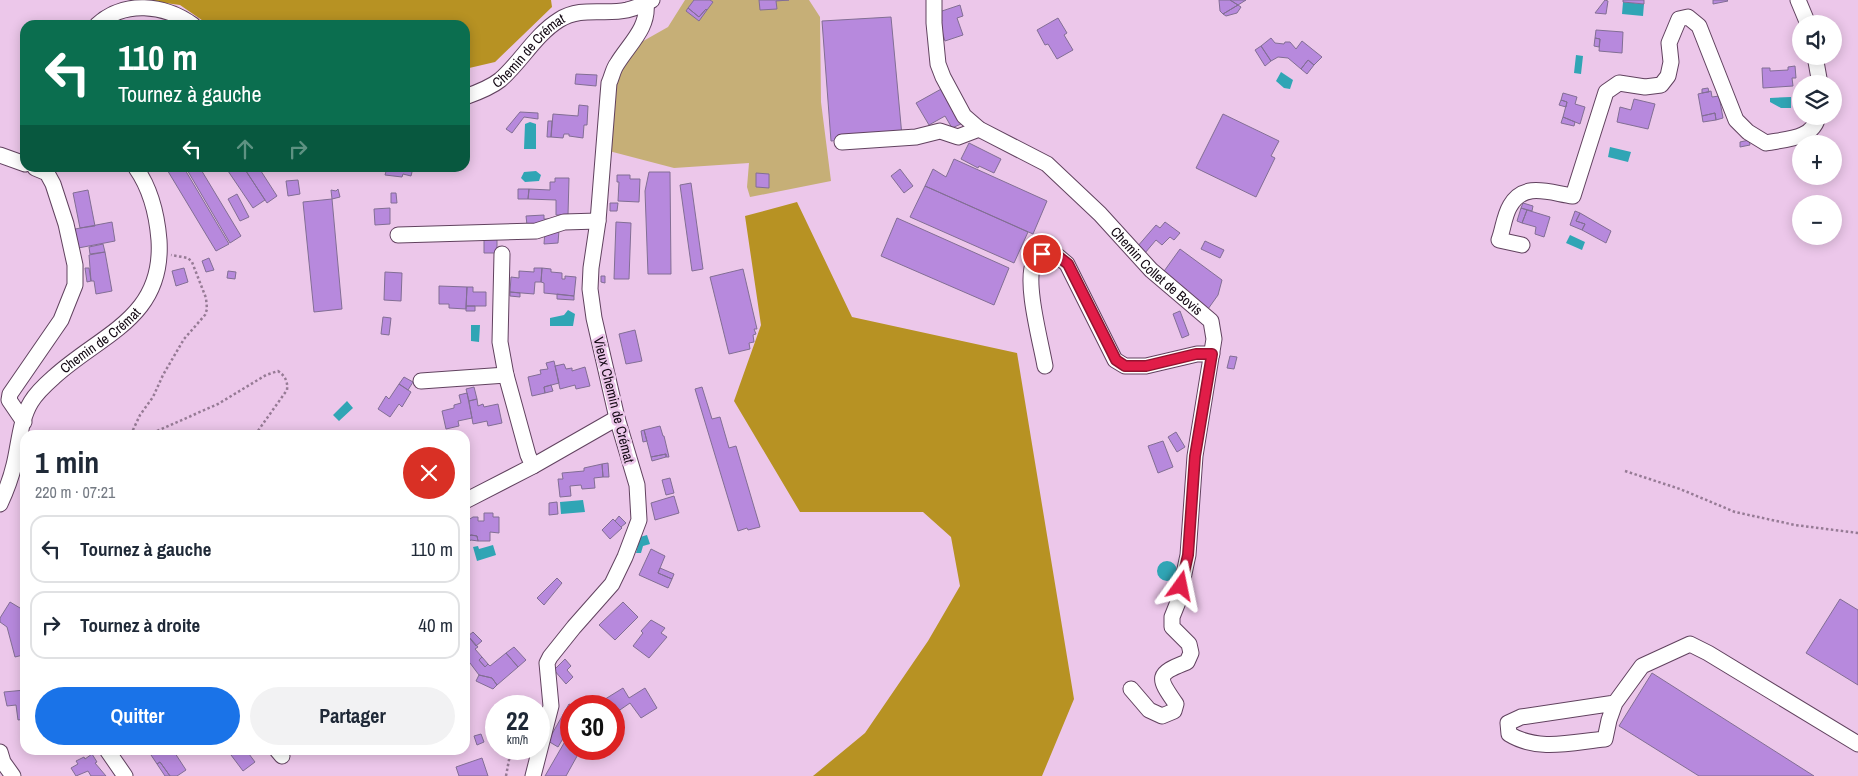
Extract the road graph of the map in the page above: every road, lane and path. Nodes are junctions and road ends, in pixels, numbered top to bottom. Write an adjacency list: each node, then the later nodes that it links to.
1 (934, 0): 9 (street, Chemin Collet de Bovis)
2 (1798, 0): 4 (street)
3 (649, 2): 7 (street, Chemin de Crémat); 15 (street, Vieux Chemin de Crémat)
4 (1804, 15)
5 (102, 20): 6 (street)
6 (186, 20)
7 (470, 96)
8 (1816, 125): 17 (street)
9 (979, 128): 10 (street); 20 (street, Chemin Collet de Bovis)
10 (842, 142)
11 (0, 156): 12 (street)
12 (20, 162)
13 (47, 172): 25 (street)
14 (138, 172): 18 (street, Chemin de Crémat)
15 (598, 221): 16 (street); 24 (street, Vieux Chemin de Crémat)
16 (398, 235)
17 (1522, 245)
18 (160, 254): 25 (street, Chemin de Crémat); 27 (path)
19 (502, 254): 22 (street)
20 (1212, 354): 21 (street); 36 (street, Chemin Collet de Bovis)
21 (1045, 366)
22 (506, 375): 23 (street); 31 (street)
23 (421, 381)
24 (616, 418): 31 (street); 45 (street, Vieux Chemin de Crémat)
25 (24, 422): 26 (street, Chemin de Crémat)
26 (22, 430)
27 (133, 430)
28 (159, 430): 29 (path)
29 (258, 430)
30 (20, 439): 34 (street, Chemin de Crémat)
31 (533, 466): 33 (street)
32 (1625, 471): 35 (path)
33 (470, 498)
34 (0, 504)
35 (1858, 533)
36 (1131, 688)
37 (1615, 703): 37 (street); 38 (street)
38 (1858, 744)
39 (0, 752): 42 (street)
40 (110, 755): 43 (street)
41 (509, 760): 44 (path)
42 (13, 776)
43 (125, 776)
44 (506, 776)
45 (533, 776)

